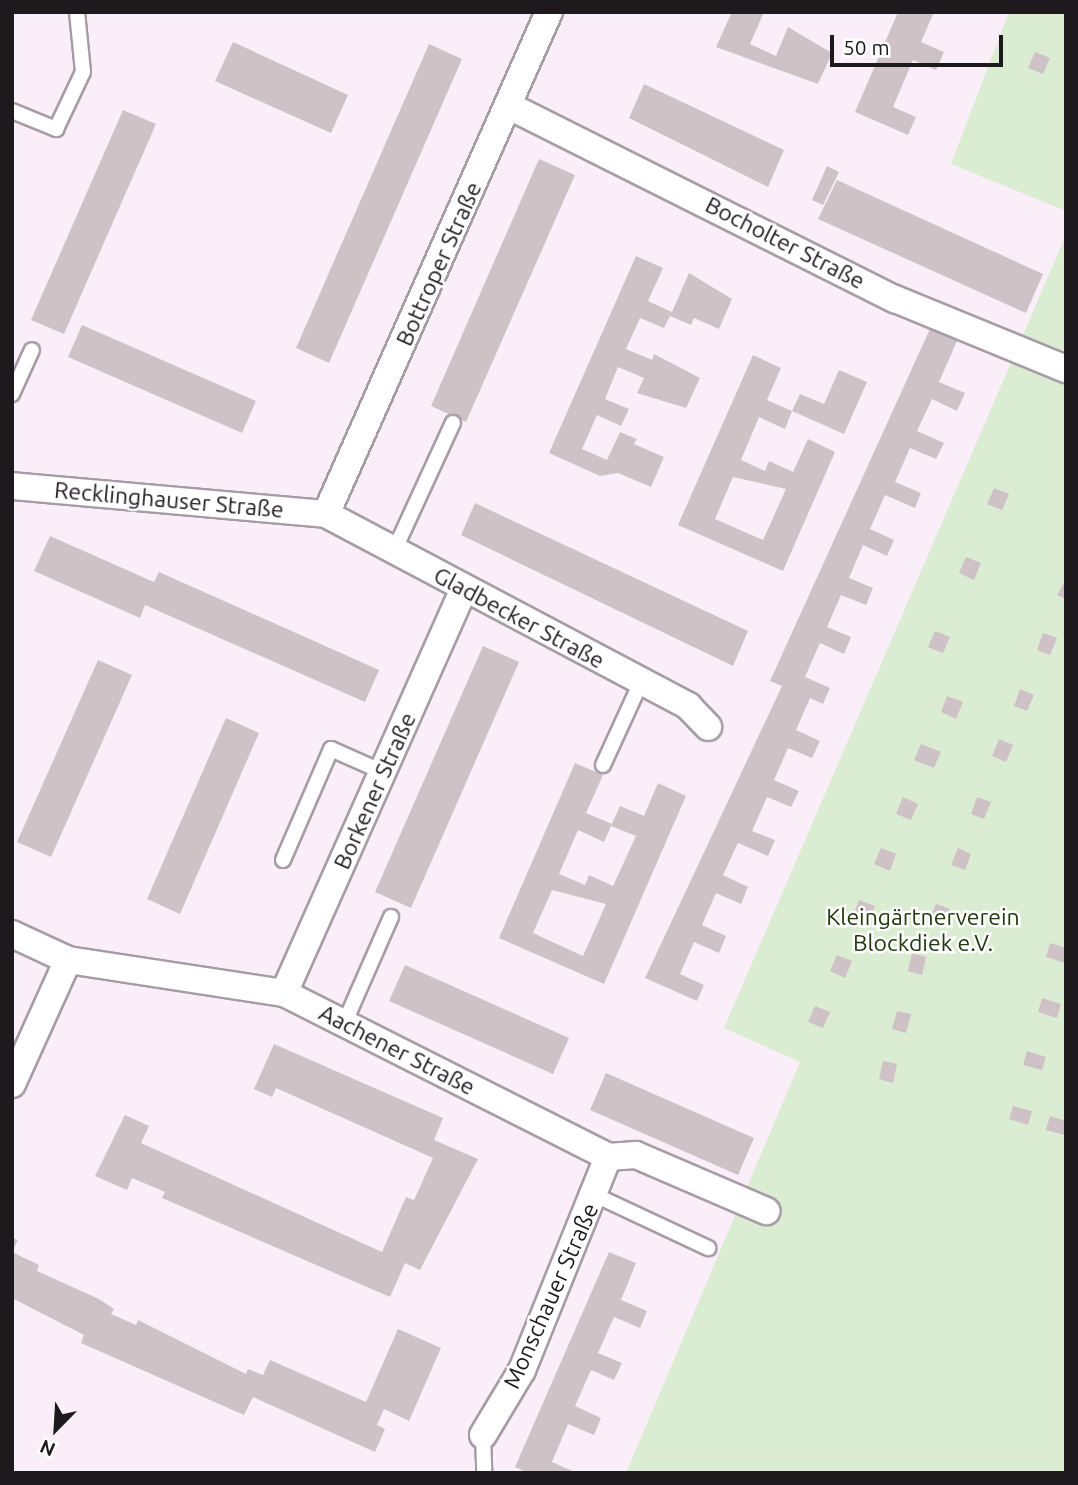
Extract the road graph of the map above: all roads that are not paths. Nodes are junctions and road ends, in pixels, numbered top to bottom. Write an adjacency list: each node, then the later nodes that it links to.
1 (77, 12): 4 (lane)
2 (549, 12): 3 (street, Bottroper Straße)
3 (509, 106): 6 (street, Bocholter Straße); 10 (street, Bottroper Straße)
4 (12, 111)
5 (32, 350): 7 (lane)
6 (1066, 369)
7 (12, 394)
8 (453, 423): 11 (lane)
9 (12, 486): 10 (street, Recklinghauser Straße)
10 (326, 514): 11 (street, Gladbecker Straße)
11 (394, 551): 12 (street, Gladbecker Straße)
12 (464, 589): 13 (street, Gladbecker Straße); 16 (street, Borkener Straße)
13 (641, 682): 14 (street, Gladbecker Straße); 15 (lane)
14 (708, 727)
15 (603, 765)
16 (383, 772): 17 (lane); 21 (street, Borkener Straße)
17 (284, 860)
18 (391, 917): 22 (lane)
19 (12, 934): 20 (street, Aachener Straße)
20 (68, 960): 21 (street, Aachener Straße); 23 (street)
21 (284, 993): 22 (street, Aachener Straße)
22 (344, 1024): 24 (street, Aachener Straße)
23 (12, 1084)
24 (608, 1157): 25 (street, Monschauer Straße); 26 (street, Aachener Straße)
25 (597, 1196): 27 (lane); 28 (street, Monschauer Straße)
26 (766, 1211)
27 (708, 1248)
28 (483, 1435): 29 (lane, Monschauer Straße)
29 (484, 1473)

